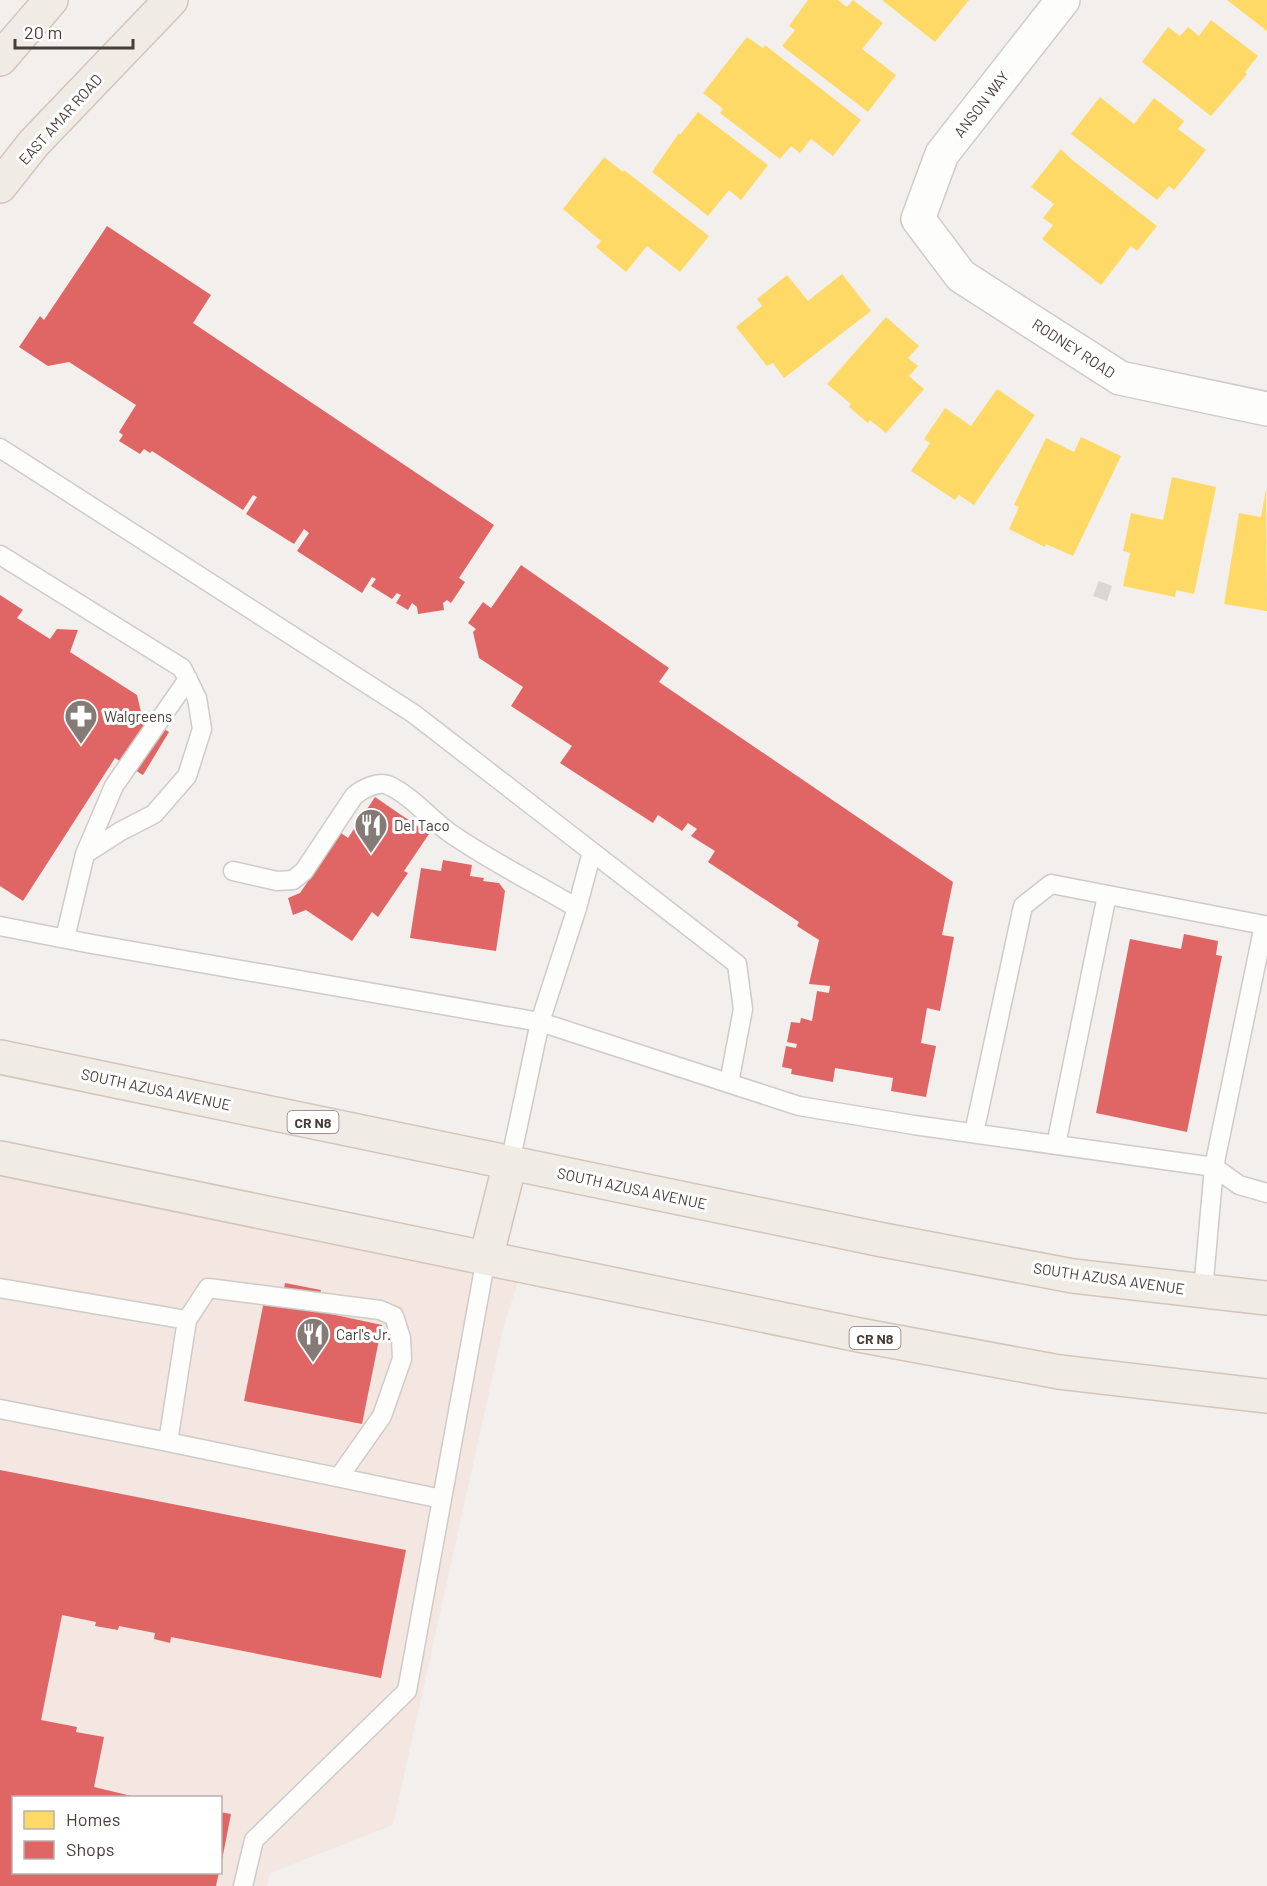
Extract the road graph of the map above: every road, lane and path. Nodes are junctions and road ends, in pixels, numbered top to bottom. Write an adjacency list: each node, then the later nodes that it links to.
1 (51, 0): 4 (main road)
2 (171, 0): 5 (main road, EAST AMAR ROAD)
3 (1063, 0): 6 (street, ANSON WAY)
4 (0, 59)
5 (0, 186)
6 (918, 219): 7 (street, RODNEY ROAD)
7 (1267, 409)
8 (0, 448): 11 (lane)
9 (0, 555): 10 (lane)
10 (188, 679): 12 (lane); 12 (lane)
11 (592, 852): 15 (lane); 20 (lane)
12 (85, 854): 17 (lane)
13 (233, 871): 15 (lane)
14 (1107, 895): 21 (lane); 22 (lane); 25 (lane)
15 (577, 908): 18 (lane)
16 (0, 926): 17 (lane)
17 (65, 938): 18 (lane)
18 (540, 1022): 20 (lane); 24 (lane)
19 (0, 1057): 24 (main road, SOUTH AZUSA AVENUE / CR N8)
20 (729, 1083): 21 (lane)
21 (974, 1133): 22 (lane)
22 (1056, 1145): 25 (lane)
23 (0, 1158): 27 (main road, CR N8)
24 (510, 1163): 27 (main road); 29 (main road, SOUTH AZUSA AVENUE / CR N8)
25 (1214, 1167): 26 (lane); 29 (lane)
26 (1267, 1193)
27 (486, 1258): 32 (main road, CR N8); 36 (lane)
28 (0, 1288): 31 (lane)
29 (1203, 1291): 30 (main road, SOUTH AZUSA AVENUE / CR N8)
30 (1267, 1298)
31 (187, 1320): 34 (lane); 35 (lane)
32 (1267, 1396)
33 (0, 1408): 34 (lane)
34 (168, 1442): 35 (lane)
35 (339, 1478): 36 (lane)
36 (442, 1499): 37 (lane)
37 (243, 1886)

